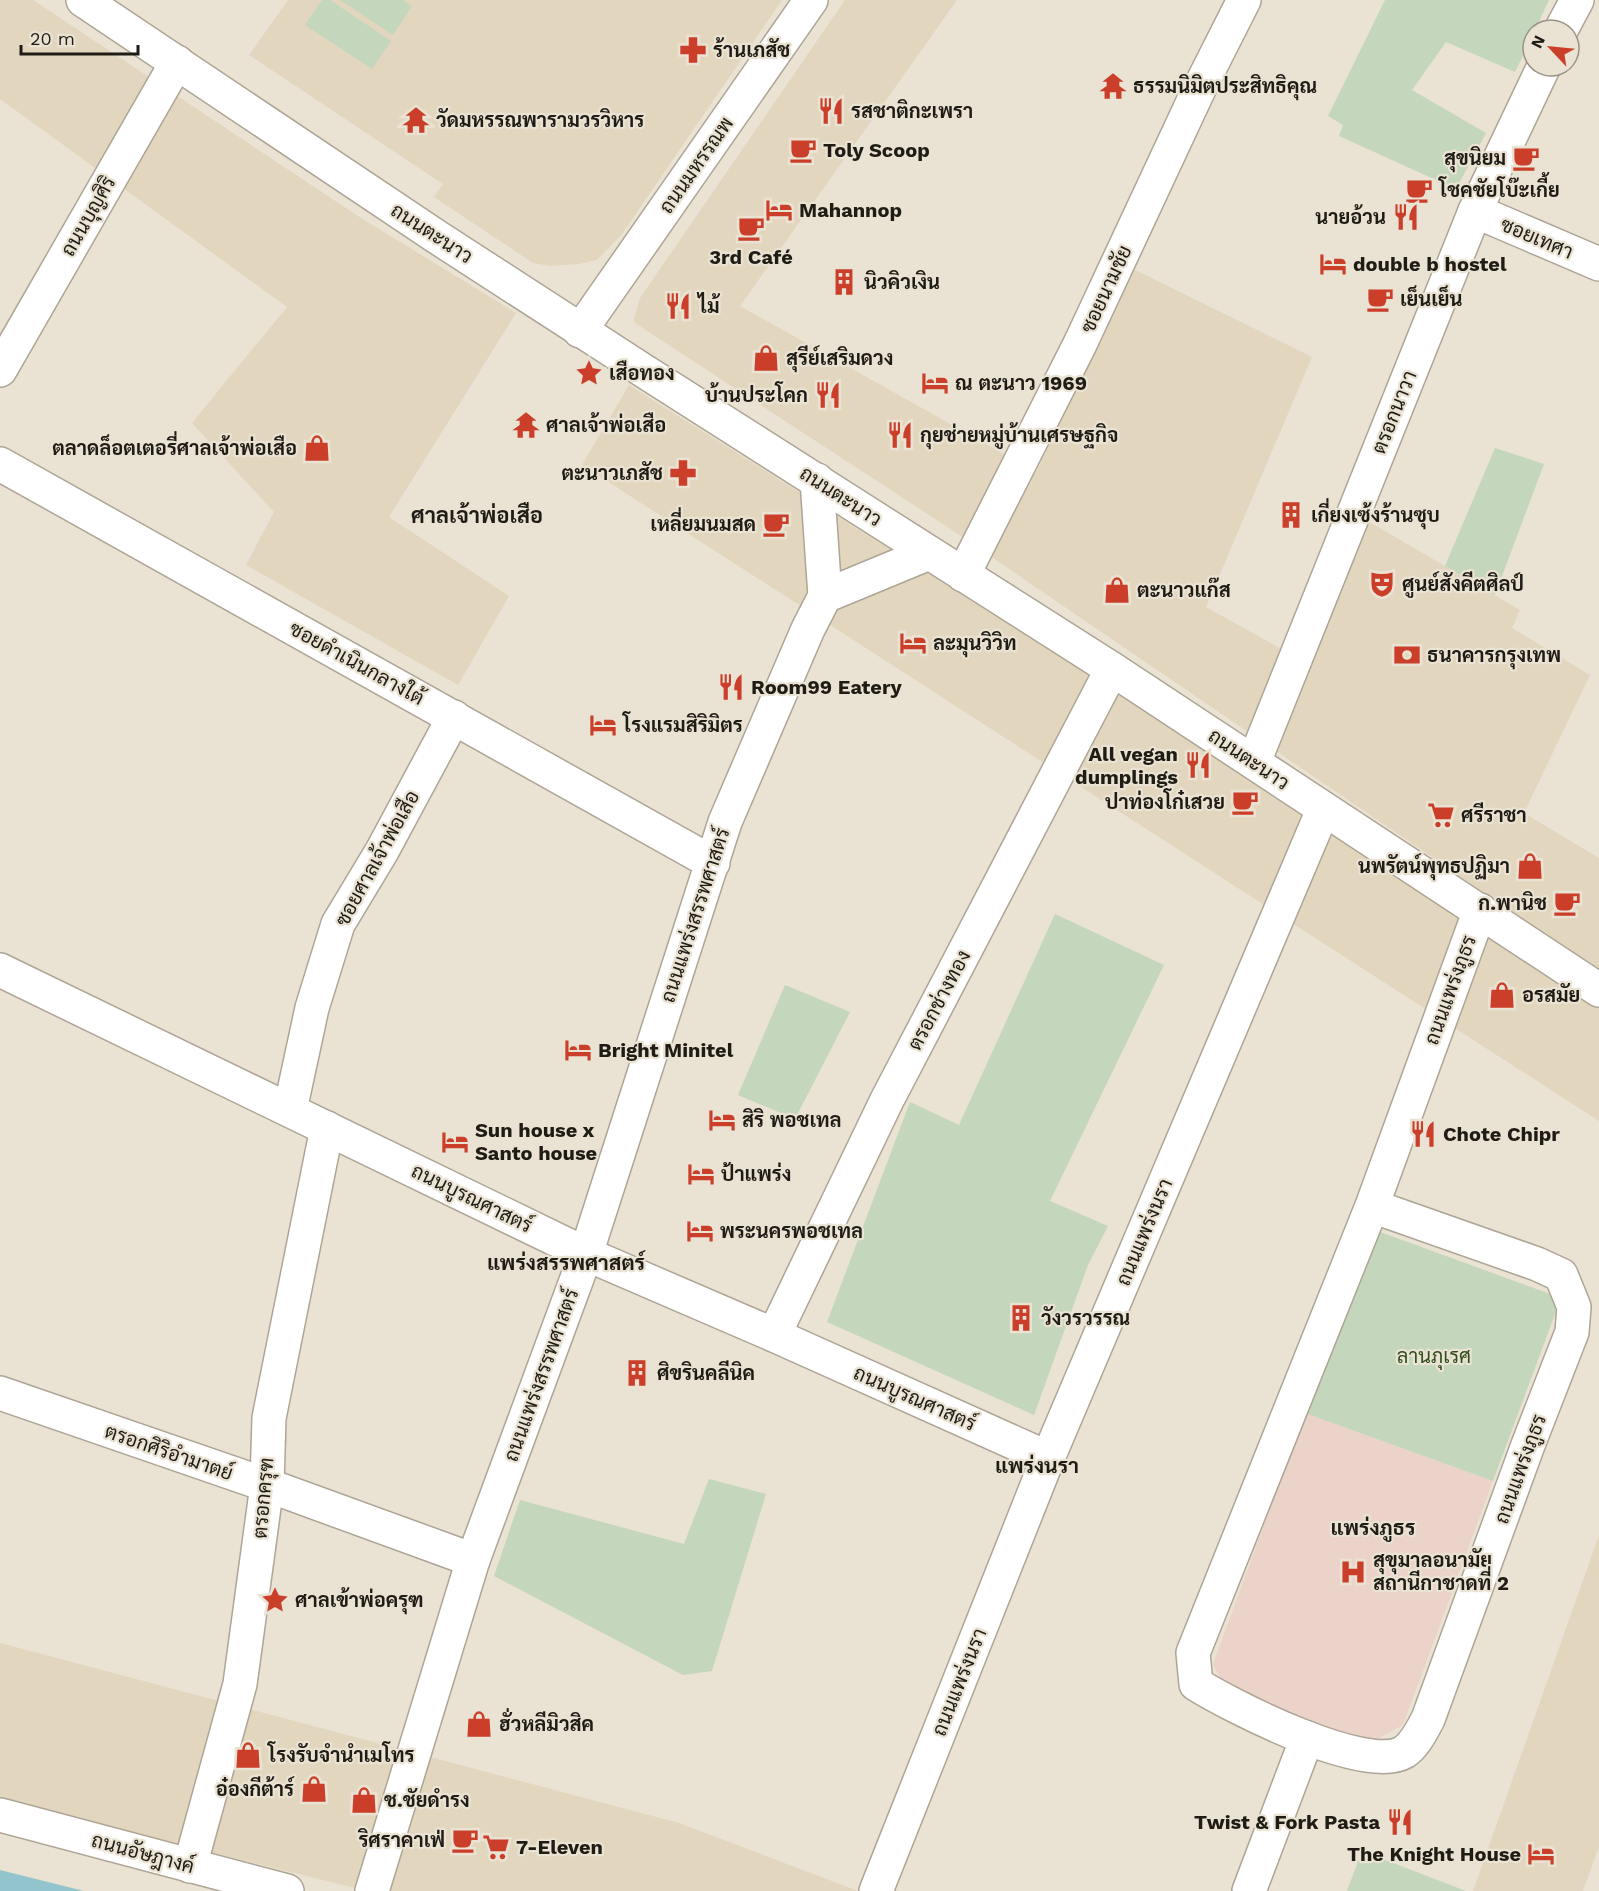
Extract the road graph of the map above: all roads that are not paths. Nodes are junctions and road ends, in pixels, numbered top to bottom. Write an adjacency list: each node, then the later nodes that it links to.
1 (83, 0): 6 (street, ถนนตะนาว)
2 (811, 0): 10 (street, ถนนมหรรณพ)
3 (1244, 0): 15 (street, ซอยนามชัย)
4 (1577, 0): 5 (street)
5 (1567, 18)
6 (177, 62): 10 (street, ถนนตะนาว); 11 (street, ถนนบุญศิริ)
7 (1538, 78): 8 (street, ตรอกนาวา)
8 (1475, 211): 9 (street, ซอยเทศา); 19 (street, ตรอกนาวา)
9 (1599, 264)
10 (580, 331): 13 (street, ถนนตะนาว)
11 (0, 370)
12 (0, 464): 18 (street, ซอยดำเนินกลางใต้)
13 (817, 480): 14 (street, ถนนตะนาว); 16 (street)
14 (929, 553): 15 (street, ถนนตะนาว); 16 (street)
15 (963, 576): 17 (street, ถนนตะนาว)
16 (825, 596): 21 (street, ถนนแพร่งสรรพศาสตร์)
17 (1112, 669): 19 (street, ถนนตะนาว); 29 (street, ตรอกช่างทอง)
18 (454, 717): 21 (street, ซอยดำเนินกลางใต้); 25 (street, ซอยศาลเจ้าพ่อเสือ)
19 (1254, 762): 20 (street, ถนนตะนาว)
20 (1323, 810): 22 (street, ถนนตะนาว); 31 (street, ถนนแพร่งนรา)
21 (713, 863): 28 (street, ถนนแพร่งสรรพศาสตร์)
22 (1480, 910): 24 (street, ถนนตะนาว); 27 (street, ถนนแพร่งภูธร)
23 (0, 970): 25 (street, ถนนบูรณศาสตร์)
24 (1599, 990)
25 (290, 1110): 26 (street, ถนนบูรณศาสตร์)
26 (327, 1128): 28 (street, ถนนบูรณศาสตร์); 32 (street, ตรอกครุฑ)
27 (1372, 1206): 34 (street, ถนนแพร่งภูธร); 34 (street, ถนนแพร่งภูธร)
28 (586, 1254): 29 (street, ถนนบูรณศาสตร์); 33 (street, ถนนแพร่งสรรพศาสตร์)
29 (774, 1335): 31 (street, ถนนบูรณศาสตร์)
30 (0, 1393): 32 (street, ตรอกศิริอำมาตย์)
31 (1048, 1458): 39 (street, ถนนแพร่งนรา)
32 (267, 1485): 33 (street, ตรอกศิริอำมาตย์); 36 (street, ตรอกครุฑ)
33 (473, 1560): 38 (street, ถนนแพร่งสรรพศาสตร์)
34 (1307, 1738): 40 (street)
35 (0, 1815): 36 (street, ถนนอัษฎางค์)
36 (190, 1866): 37 (street, ถนนอัษฎางค์)
37 (287, 1891)
38 (372, 1891)
39 (876, 1891)
40 (1249, 1891)

